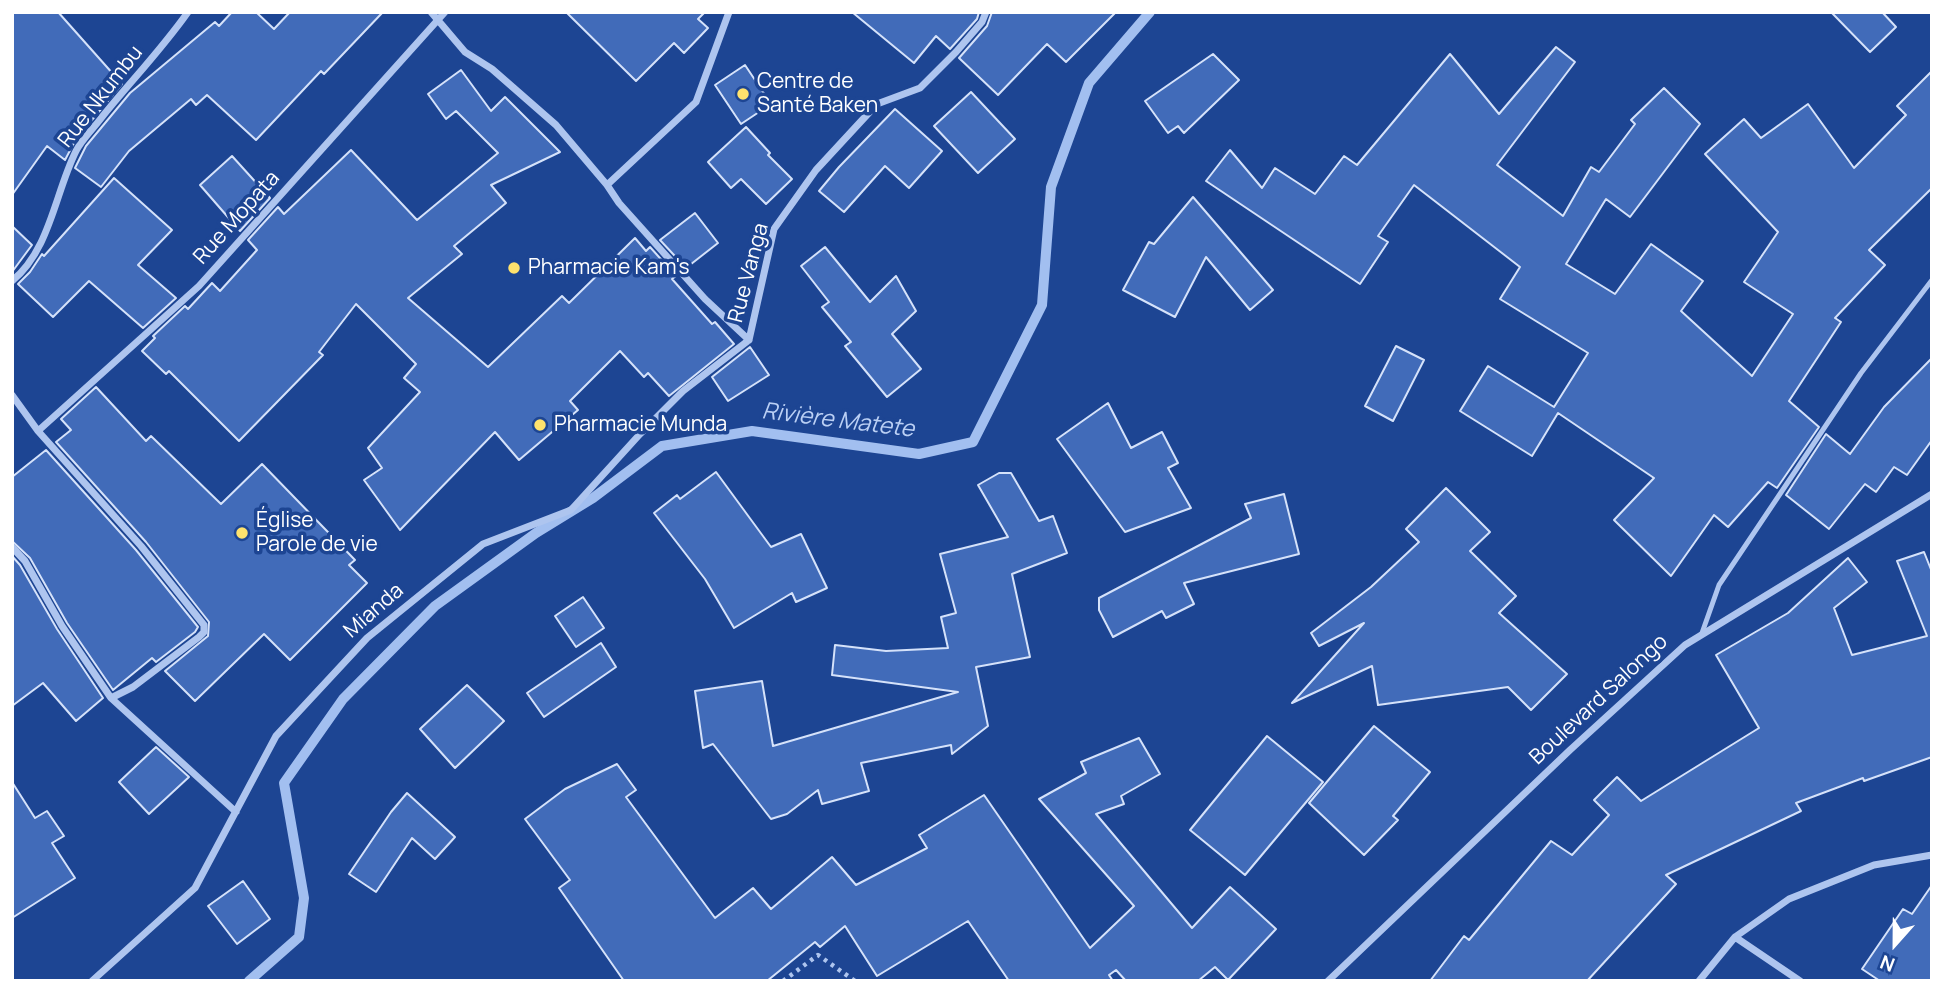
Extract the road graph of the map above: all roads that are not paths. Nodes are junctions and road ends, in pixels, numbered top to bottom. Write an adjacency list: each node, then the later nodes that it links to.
1 (188, 12): 9 (street, Rue Nkumbu)
2 (431, 12): 6 (street)
3 (445, 12): 6 (street, Rue Mopata)
4 (729, 12): 7 (street)
5 (986, 12): 10 (street, Rue Vanga)
6 (438, 21): 7 (street); 12 (street, Rue Mopata)
7 (607, 185): 10 (street)
8 (1932, 280): 15 (lane)
9 (12, 281)
10 (749, 340): 17 (street, Mianda)
11 (12, 395): 12 (street)
12 (38, 431): 16 (street)
13 (1932, 494): 15 (street, Boulevard Salongo)
14 (12, 547): 16 (street)
15 (1702, 633): 21 (street, Boulevard Salongo)
16 (111, 698): 17 (street)
17 (236, 812): 20 (street, Mianda)
18 (1932, 855): 19 (street)
19 (1735, 937): 22 (street); 23 (street)
20 (92, 981)
21 (1328, 981)
22 (1699, 981)
23 (1800, 981)

